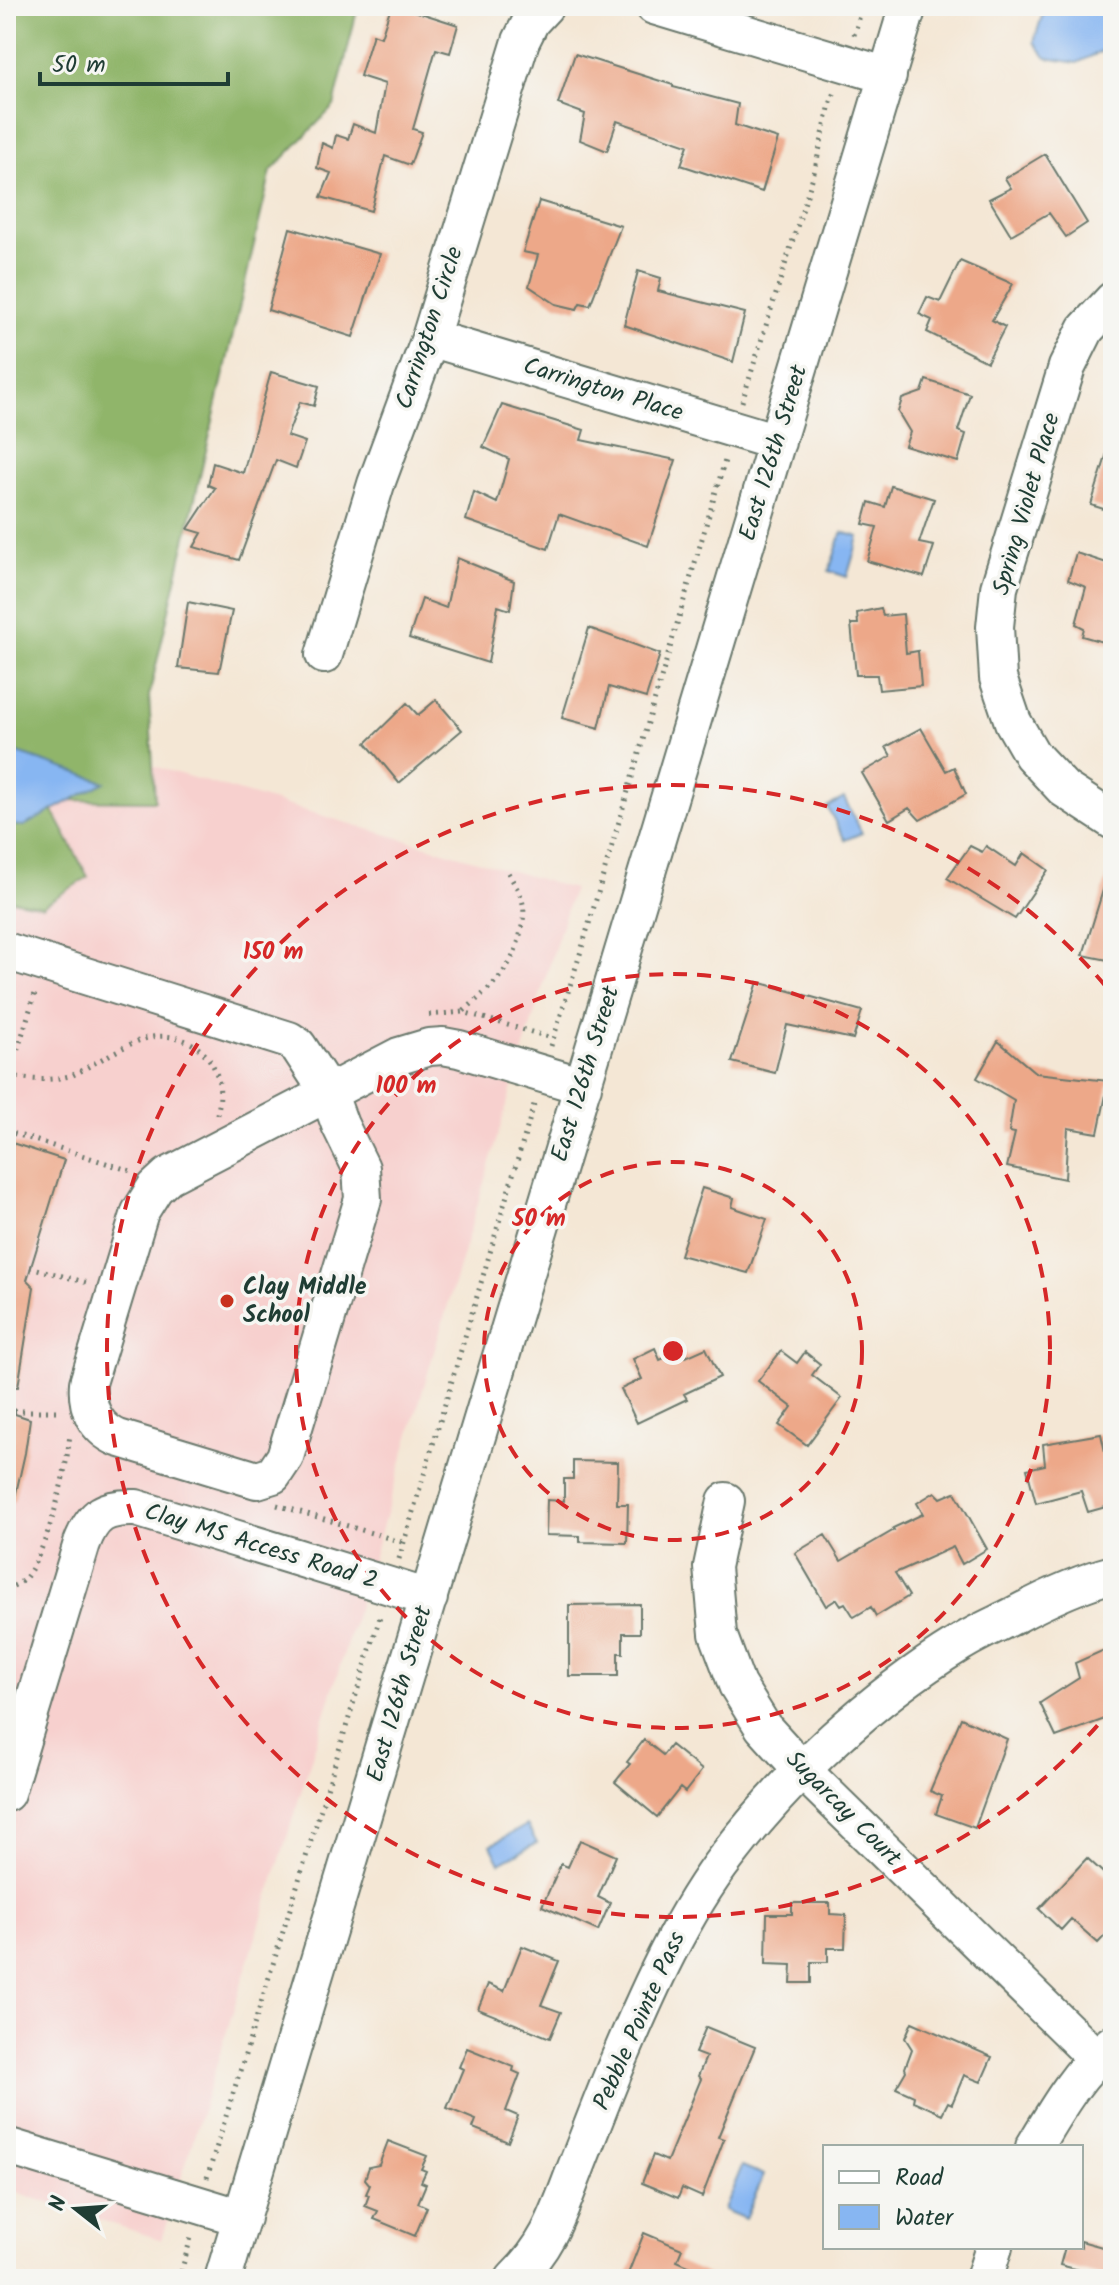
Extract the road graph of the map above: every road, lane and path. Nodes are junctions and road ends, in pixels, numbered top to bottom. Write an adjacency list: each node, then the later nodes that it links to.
1 (545, 6): 7 (street, Carrington Circle)
2 (654, 6): 4 (street)
3 (908, 6): 5 (street, East 126th Street)
4 (846, 64): 5 (street); 8 (path)
5 (888, 76): 9 (street, East 126th Street)
6 (1113, 300): 11 (street, Spring Violet Place)
7 (430, 338): 8 (street, Carrington Place); 10 (street, Carrington Circle)
8 (734, 429): 9 (street, Carrington Place); 14 (path)
9 (777, 442): 17 (street, East 126th Street)
10 (324, 655)
11 (1113, 821)
12 (506, 869): 16 (path)
13 (6, 951): 19 (street)
14 (581, 951)
15 (38, 981): 18 (path)
16 (463, 1012)
17 (583, 1086): 19 (street); 28 (street, East 126th Street)
18 (6, 1088)
19 (328, 1092): 19 (street)
20 (6, 1131): 21 (path)
21 (139, 1175)
22 (30, 1267): 23 (path)
23 (97, 1286)
24 (6, 1411): 25 (path)
25 (70, 1412)
26 (726, 1501): 29 (street, Sugarcay Court)
27 (1113, 1574): 29 (street, Pebble Pointe Pass)
28 (429, 1598): 30 (street, Clay MS Access Road 2); 35 (street, East 126th Street)
29 (803, 1771): 31 (street, Sugarcay Court); 39 (street, Pebble Pointe Pass)
30 (6, 1793)
31 (1104, 2050): 32 (street)
32 (1035, 2145)
33 (6, 2146): 34 (street)
34 (201, 2206): 35 (street); 37 (path)
35 (242, 2218): 38 (street, East 126th Street)
36 (993, 2249): 40 (street)
37 (179, 2279)
38 (223, 2279)
39 (514, 2279)
40 (984, 2279)

